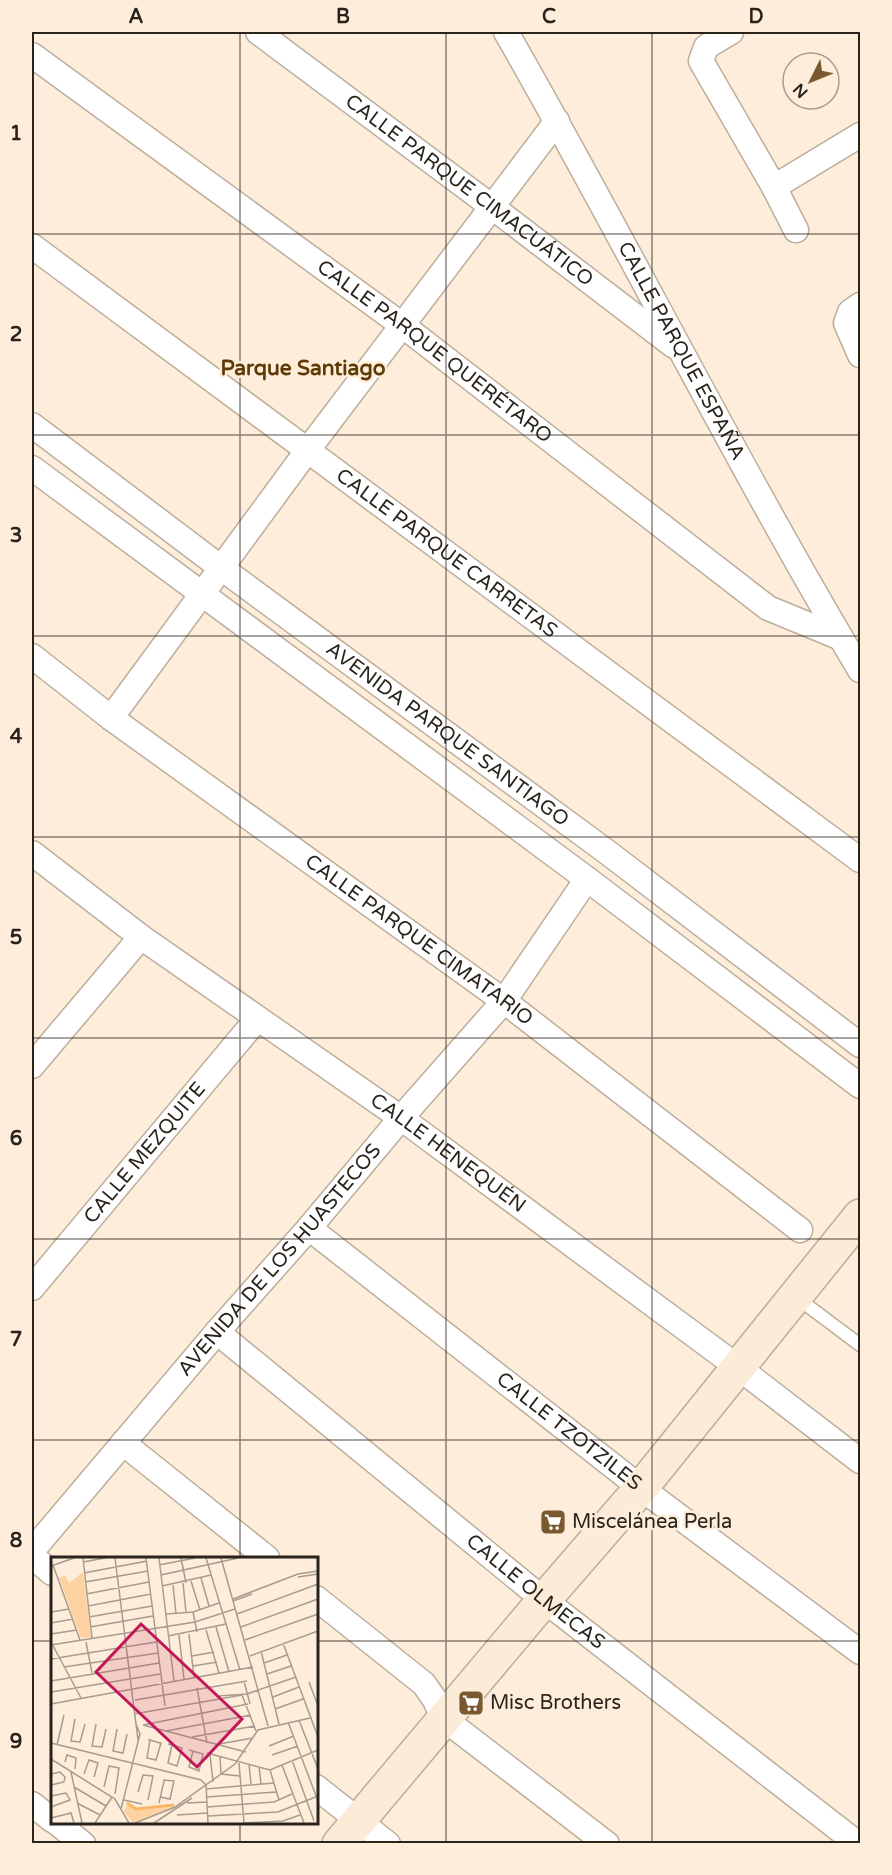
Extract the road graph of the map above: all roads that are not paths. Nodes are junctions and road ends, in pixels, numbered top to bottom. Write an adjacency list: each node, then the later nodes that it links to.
1 (258, 32): 8 (street, CALLE PARQUE CIMACUÁTICO)
2 (506, 32): 5 (street, CALLE PARQUE ESPAÑA)
3 (731, 32): 7 (street)
4 (32, 55): 12 (street, CALLE PARQUE QUERÉTARO)
5 (557, 121): 8 (street); 13 (street, CALLE PARQUE ESPAÑA)
6 (861, 135): 7 (street)
7 (774, 187): 9 (street)
8 (491, 206): 12 (street); 13 (street, CALLE PARQUE CIMACUÁTICO)
9 (795, 230)
10 (32, 246): 16 (street, CALLE PARQUE CARRETAS)
11 (861, 305): 14 (street)
12 (402, 325): 16 (street); 20 (street, CALLE PARQUE QUERÉTARO)
13 (681, 351): 20 (street, CALLE PARQUE ESPAÑA)
14 (861, 356)
15 (32, 425): 18 (street, AVENIDA PARQUE SANTIAGO)
16 (307, 451): 18 (street); 25 (street, CALLE PARQUE CARRETAS)
17 (32, 468): 19 (street, AVENIDA PARQUE SANTIAGO)
18 (220, 567): 19 (street); 30 (street, AVENIDA PARQUE SANTIAGO)
19 (200, 594): 23 (street); 26 (street, AVENIDA PARQUE SANTIAGO)
20 (841, 638): 22 (street, CALLE PARQUE ESPAÑA)
21 (32, 656): 23 (street, CALLE PARQUE CIMATARIO)
22 (861, 670)
23 (111, 717): 28 (street, CALLE PARQUE CIMATARIO)
24 (33, 857): 27 (street, CALLE HENEQUÉN)
25 (861, 860)
26 (587, 879): 28 (street, AVENIDA DE LOS HUASTECOS); 32 (street, AVENIDA PARQUE SANTIAGO)
27 (141, 937): 29 (street, CALLE HENEQUÉN); 31 (street)
28 (504, 1001): 33 (street, AVENIDA DE LOS HUASTECOS); 36 (street, CALLE PARQUE CIMATARIO)
29 (257, 1019): 33 (street, CALLE HENEQUÉN); 37 (street, CALLE MEZQUITE)
30 (861, 1045)
31 (32, 1066)
32 (861, 1086)
33 (401, 1118): 35 (street, AVENIDA DE LOS HUASTECOS); 41 (street, CALLE HENEQUÉN)
34 (861, 1216): 38 (street)
35 (309, 1228): 39 (street, AVENIDA DE LOS HUASTECOS); 44 (street, CALLE TZOTZILES)
36 (800, 1230)
37 (32, 1288)
38 (796, 1297): 40 (lane); 41 (street)
39 (218, 1332): 42 (street, AVENIDA DE LOS HUASTECOS); 49 (street, CALLE OLMECAS)
40 (861, 1345)
41 (739, 1368): 43 (street, CALLE HENEQUÉN); 44 (street)
42 (123, 1443): 45 (street, AVENIDA DE LOS HUASTECOS); 47 (street)
43 (861, 1461)
44 (641, 1488): 49 (street); 51 (street, CALLE TZOTZILES)
45 (32, 1551)
46 (32, 1556): 48 (street)
47 (266, 1557)
48 (51, 1572)
49 (544, 1599): 52 (street); 61 (street, CALLE OLMECAS)
50 (318, 1600): 52 (street)
51 (861, 1652)
52 (443, 1718): 57 (street); 60 (street)
53 (318, 1790): 57 (street)
54 (32, 1804): 55 (street)
55 (51, 1819)
56 (58, 1824): 58 (street)
57 (348, 1832): 59 (street)
58 (83, 1844)
59 (388, 1844)
60 (607, 1844)
61 (858, 1844)

